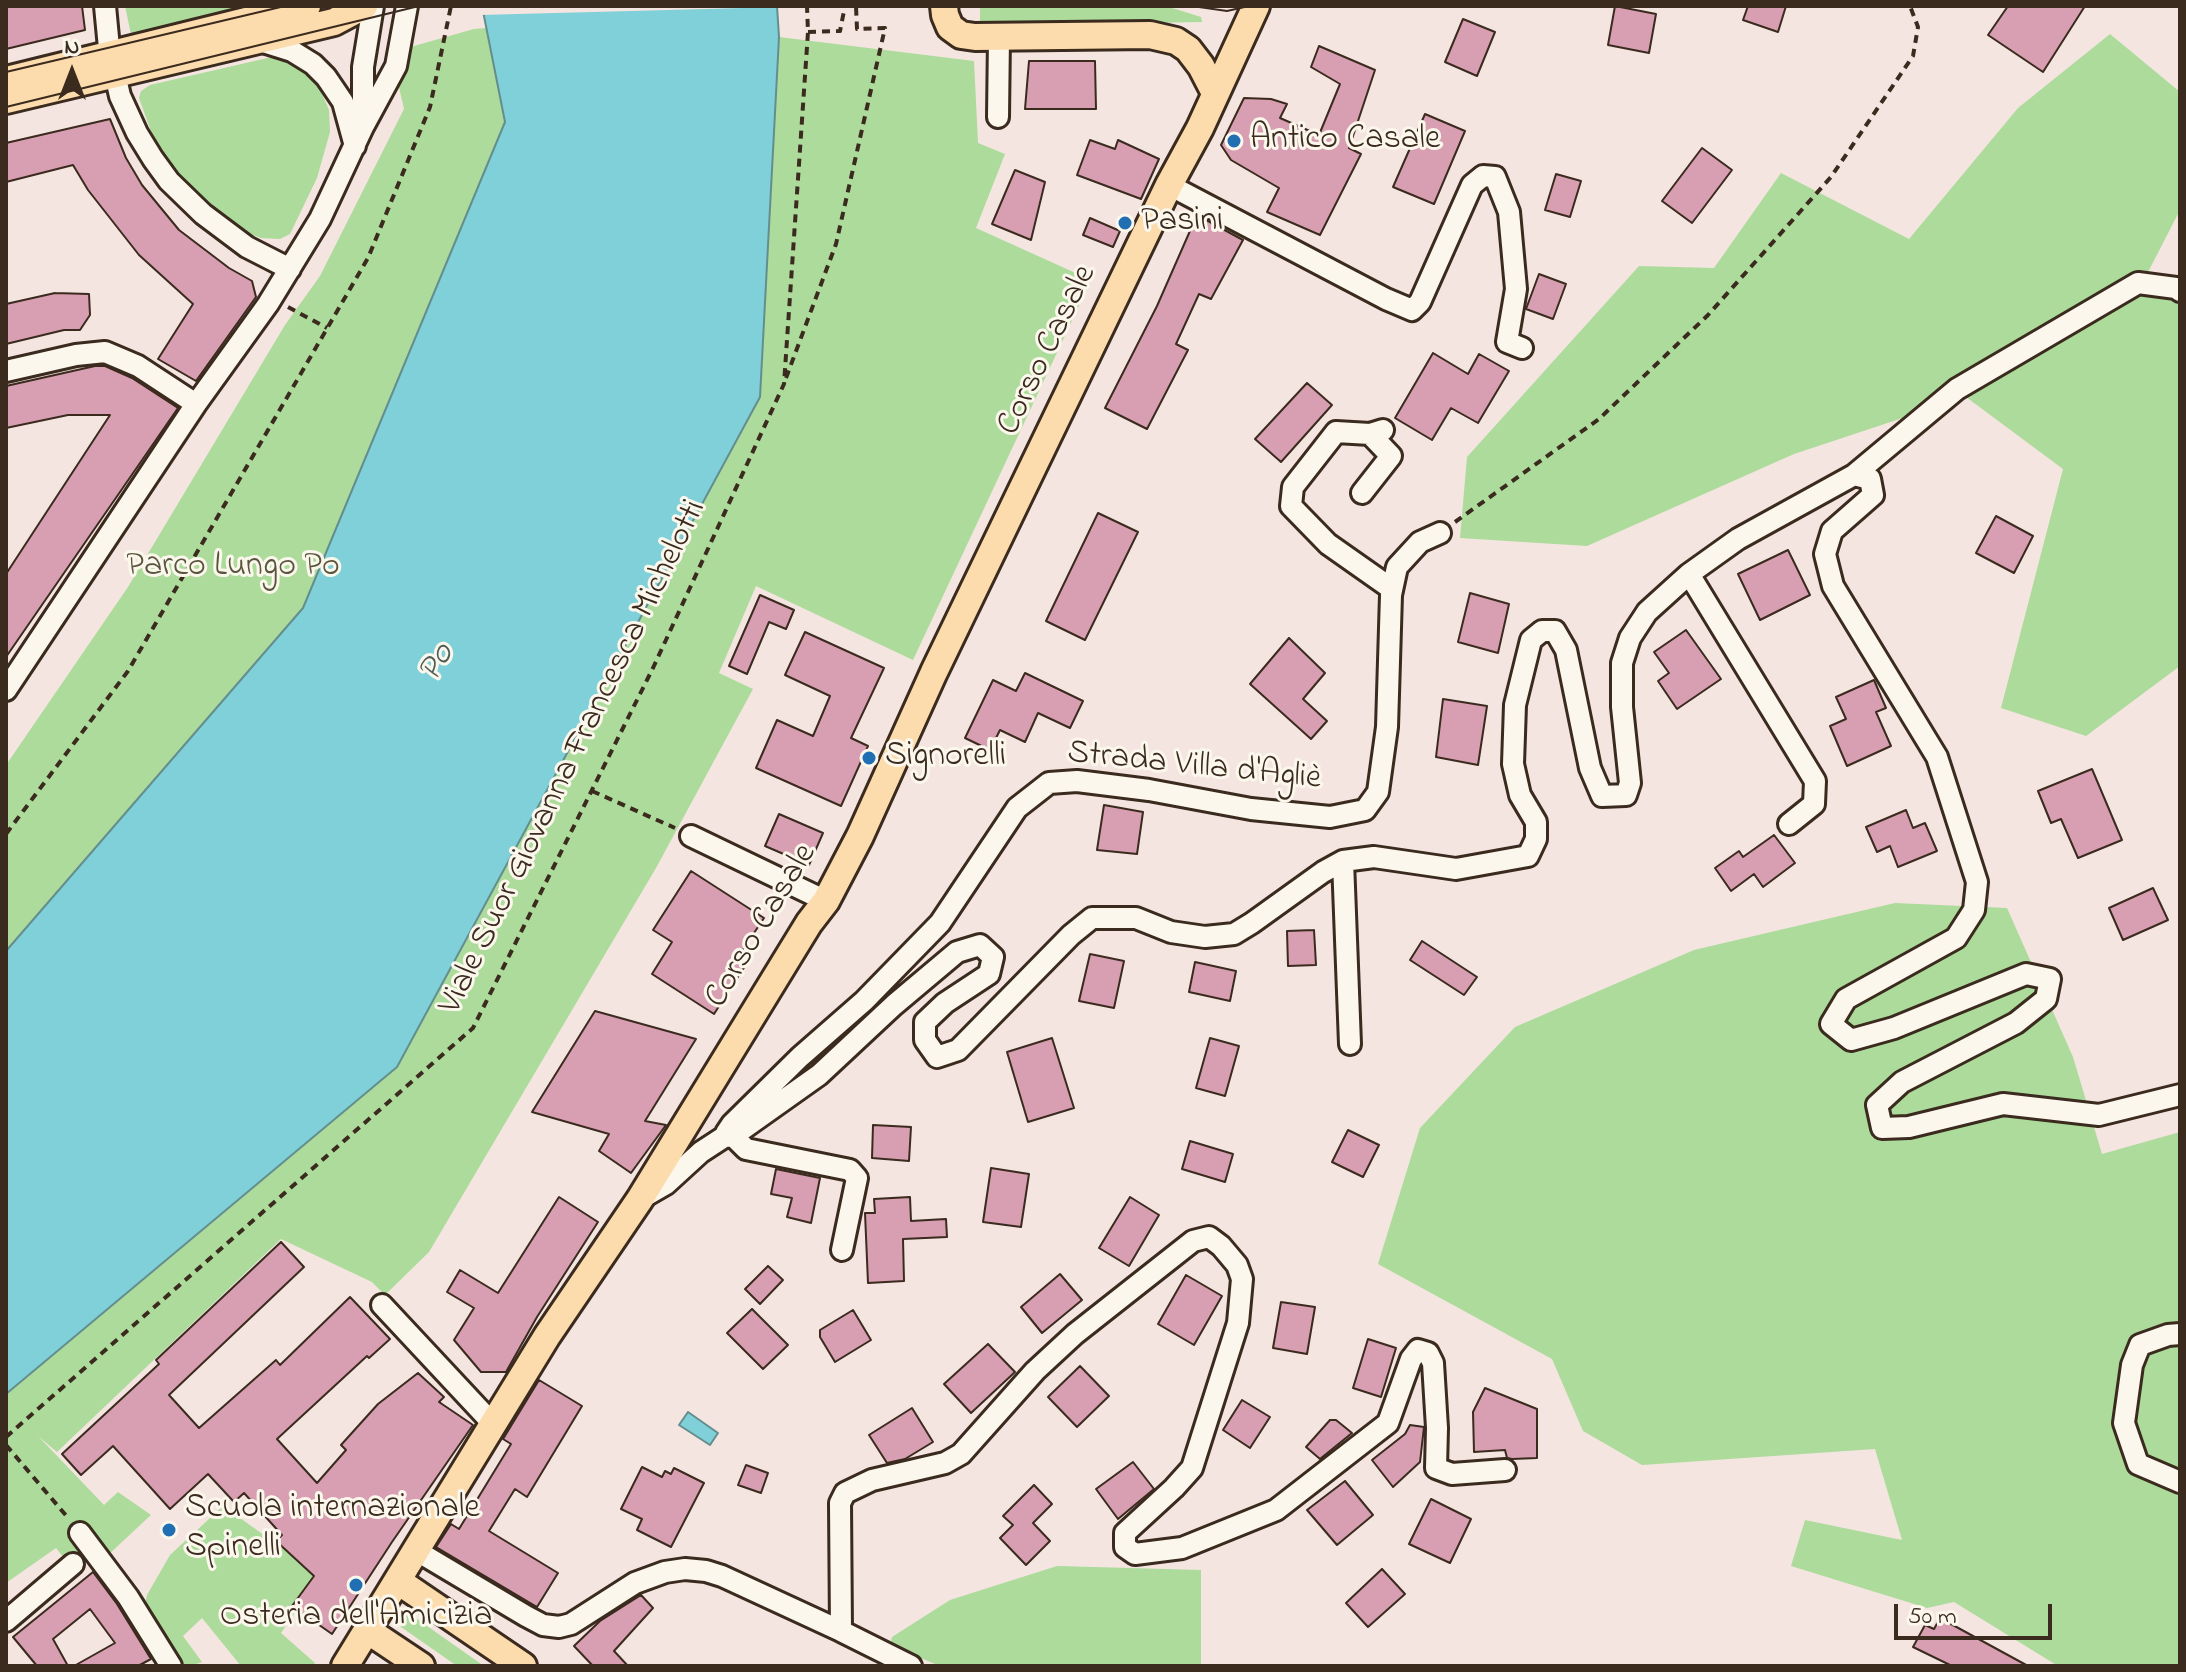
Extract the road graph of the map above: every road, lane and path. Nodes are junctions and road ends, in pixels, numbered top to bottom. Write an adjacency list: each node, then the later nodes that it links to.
1 (105, 6): 16 (street)
2 (307, 6): 13 (main road)
3 (364, 6): 13 (main road)
4 (373, 6): 21 (street)
5 (407, 6): 21 (street)
6 (451, 6): 27 (path)
7 (807, 6): 14 (path, Viale Suor Giovanna Francesca Michelotti)
8 (845, 6): 14 (path)
9 (856, 6): 30 (path, Viale Suor Giovanna Francesca Michelotti)
10 (944, 6): 15 (main road)
11 (1256, 6): 18 (main road, Corso Casale)
12 (1910, 6): 34 (path)
13 (261, 22): 16 (main road); 22 (street)
14 (808, 32): 30 (path, Viale Suor Giovanna Francesca Michelotti)
15 (999, 37): 18 (main road); 20 (street)
16 (112, 64): 17 (main road); 19 (main road); 24 (street)
17 (6, 80)
18 (1215, 93): 23 (main road, Corso Casale)
19 (6, 100)
20 (998, 117)
21 (363, 127): 22 (street)
22 (355, 146): 24 (street)
23 (1169, 185): 28 (street); 44 (main road, Corso Casale)
24 (290, 269): 26 (street)
25 (2180, 291): 32 (street)
26 (272, 298): 27 (path); 31 (street)
27 (327, 328): 40 (path)
28 (1522, 348)
29 (6, 371): 31 (street)
30 (784, 384): 38 (path, Viale Suor Giovanna Francesca Michelotti)
31 (196, 404): 37 (street)
32 (1854, 475): 35 (street); 46 (street)
33 (1362, 493): 36 (street)
34 (1440, 533): 36 (street, Strada Villa d'Agliè)
35 (1689, 574): 39 (street); 43 (street)
36 (1392, 589): 47 (street, Strada Villa d'Agliè)
37 (6, 690)
38 (592, 791): 42 (path); 53 (path, Viale Suor Giovanna Francesca Michelotti)
39 (1789, 824)
40 (8, 826): 41 (path)
41 (6, 834)
42 (691, 836): 44 (street)
43 (1343, 861): 45 (street); 47 (street)
44 (826, 901): 48 (main road, Corso Casale)
45 (1350, 1044)
46 (2180, 1095)
47 (729, 1137): 48 (street); 49 (street)
48 (640, 1199): 52 (main road, Corso Casale)
49 (842, 1250)
50 (382, 1305): 52 (street)
51 (2180, 1334): 56 (street)
52 (494, 1425): 58 (main road, Corso Casale)
53 (6, 1437)
54 (6, 1445): 57 (path)
55 (1505, 1470): 63 (street)
56 (2180, 1482)
57 (80, 1533): 64 (street)
58 (417, 1551): 60 (main road, Corso Casale); 63 (street)
59 (73, 1564): 61 (street)
60 (398, 1581): 62 (main road, Corso Casale); 67 (main road)
61 (6, 1621)
62 (367, 1630): 65 (main road, Corso Casale); 66 (main road)
63 (841, 1631): 68 (street)
64 (171, 1666)
65 (345, 1666)
66 (421, 1666)
67 (523, 1666)
68 (911, 1666)

